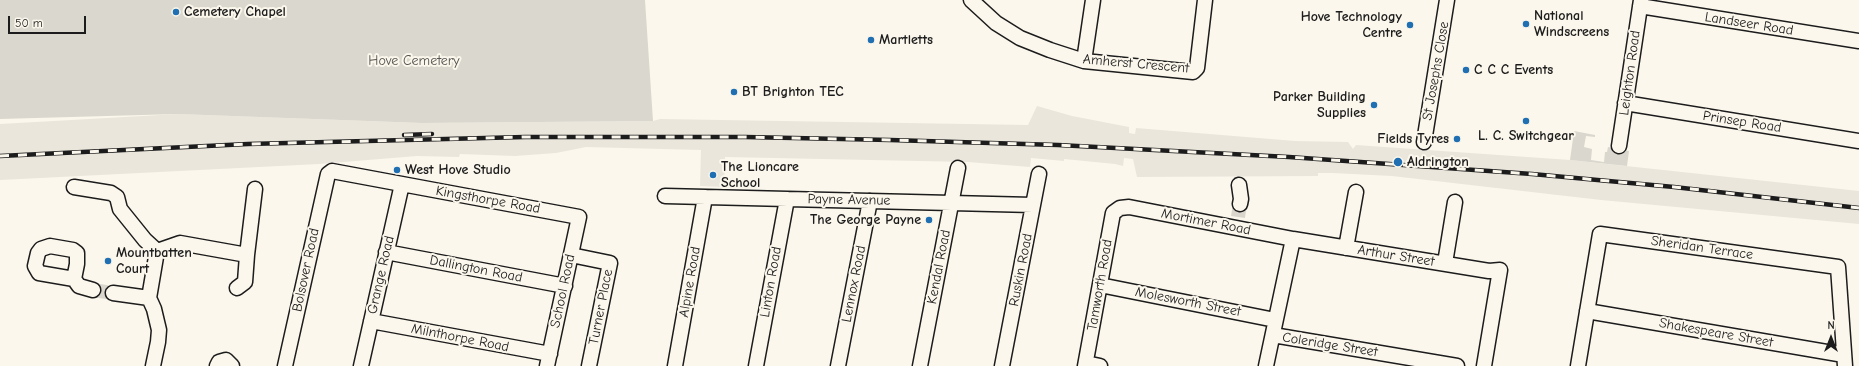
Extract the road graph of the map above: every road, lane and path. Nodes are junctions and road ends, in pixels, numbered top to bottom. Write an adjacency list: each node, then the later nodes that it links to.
1 (971, 0): 7 (street, Amherst Crescent)
2 (1093, 0): 7 (street)
3 (1205, 0): 7 (street, Amherst Crescent)
4 (1447, 0): 10 (street, St Josephs Close)
5 (1640, 3): 6 (street, Landseer Road); 8 (street, Leighton Road)
6 (1859, 41)
7 (1084, 61)
8 (1625, 103): 9 (street, Prinsep Road); 11 (street, Leighton Road)
9 (1859, 141)
10 (1424, 142)
11 (1619, 146)
12 (958, 168): 25 (street, Kendal Road)
13 (328, 174): 15 (street, Kingsthorpe Road); 54 (street, Bolsover Road)
14 (1039, 174): 26 (street, Ruskin Road)
15 (402, 184): 28 (street, Kingsthorpe Road); 33 (street, Grange Road)
16 (1239, 185): 29 (street)
17 (74, 187): 32 (street)
18 (255, 189): 34 (street)
19 (1356, 192): 31 (street)
20 (665, 196): 21 (street, Payne Avenue)
21 (705, 197): 22 (street, Payne Avenue); 57 (street, Alpine Road)
22 (787, 199): 23 (street, Payne Avenue); 58 (street, Linton Road)
23 (870, 201): 25 (street, Payne Avenue); 59 (street, Lennox Road)
24 (1455, 202): 36 (street)
25 (951, 203): 26 (street, Payne Avenue); 60 (street, Kendal Road)
26 (1033, 204): 61 (street, Ruskin Road)
27 (1120, 208): 29 (street, Mortimer Road); 38 (street, Tamworth Road)
28 (579, 217): 35 (street, School Road)
29 (1238, 217): 30 (street, Mortimer Road)
30 (1293, 239): 31 (street, Arthur Street); 45 (street)
31 (1346, 248): 36 (street, Arthur Street)
32 (157, 251): 34 (street); 43 (street)
33 (386, 252): 39 (street, Dallington Road); 46 (street, Grange Road)
34 (247, 255): 40 (street)
35 (571, 255): 39 (street, School Road); 56 (street, Turner Place)
36 (1445, 263): 64 (street, Arthur Street)
37 (74, 279): 41 (street)
38 (1100, 285): 45 (street, Molesworth Street); 50 (street, Tamworth Road)
39 (565, 286): 48 (street, School Road)
40 (237, 288)
41 (93, 290)
42 (113, 293): 43 (street)
43 (149, 298): 51 (street)
44 (1587, 311): 49 (street, Shakespeare Street); 49 (street, Sheridan Terrace); 65 (street, Sheridan Terrace)
45 (1276, 320): 47 (street)
46 (371, 321): 48 (street, Milnthorpe Road); 55 (street, Grange Road)
47 (1273, 336): 62 (street); 63 (street, Coleridge Street)
48 (548, 360)
49 (1845, 360)
50 (1090, 365)
51 (153, 366)
52 (217, 366): 53 (street)
53 (232, 366)
54 (285, 366)
55 (361, 366)
56 (589, 366)
57 (675, 366)
58 (756, 366)
59 (838, 366)
60 (920, 366)
61 (1002, 366)
62 (1266, 366)
63 (1457, 366)
64 (1484, 366)
65 (1578, 366)

